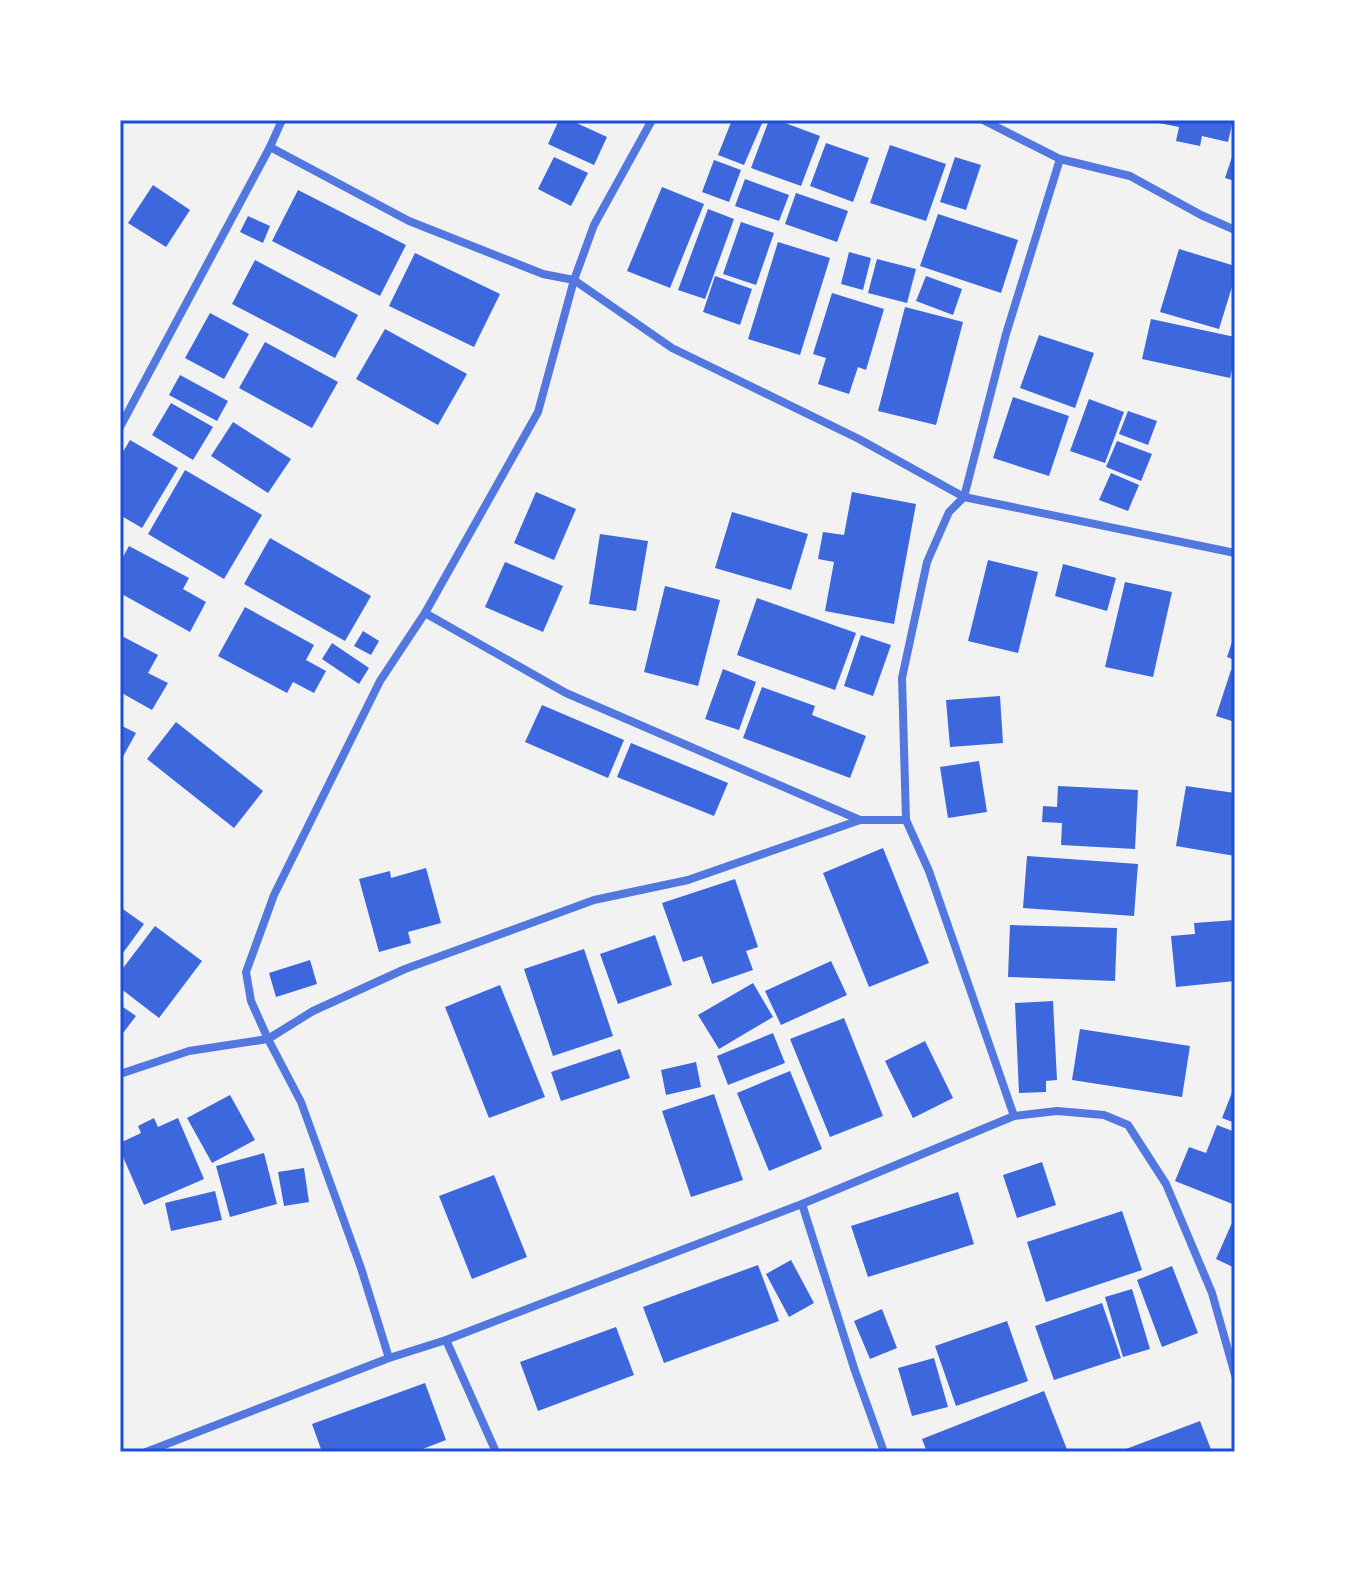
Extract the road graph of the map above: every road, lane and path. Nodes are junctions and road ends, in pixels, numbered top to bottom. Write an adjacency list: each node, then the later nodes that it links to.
1 (282, 120): 4 (street)
2 (652, 120): 7 (street)
3 (983, 120): 5 (street)
4 (270, 147): 7 (street); 8 (street)
5 (1060, 159): 6 (street); 9 (street)
6 (1235, 230)
7 (574, 280): 9 (street); 11 (street)
8 (120, 427)
9 (964, 497): 10 (street); 13 (street)
10 (1235, 553)
11 (425, 613): 12 (street); 14 (street)
12 (860, 820): 13 (street); 14 (street)
13 (906, 820): 16 (street)
14 (268, 1039): 15 (street); 19 (street)
15 (120, 1074)
16 (1014, 1116): 17 (street); 20 (street)
17 (802, 1204): 18 (street); 23 (street)
18 (446, 1340): 19 (street); 22 (street)
19 (389, 1358): 21 (street)
20 (1235, 1375)
21 (146, 1452)
22 (496, 1452)
23 (884, 1452)

